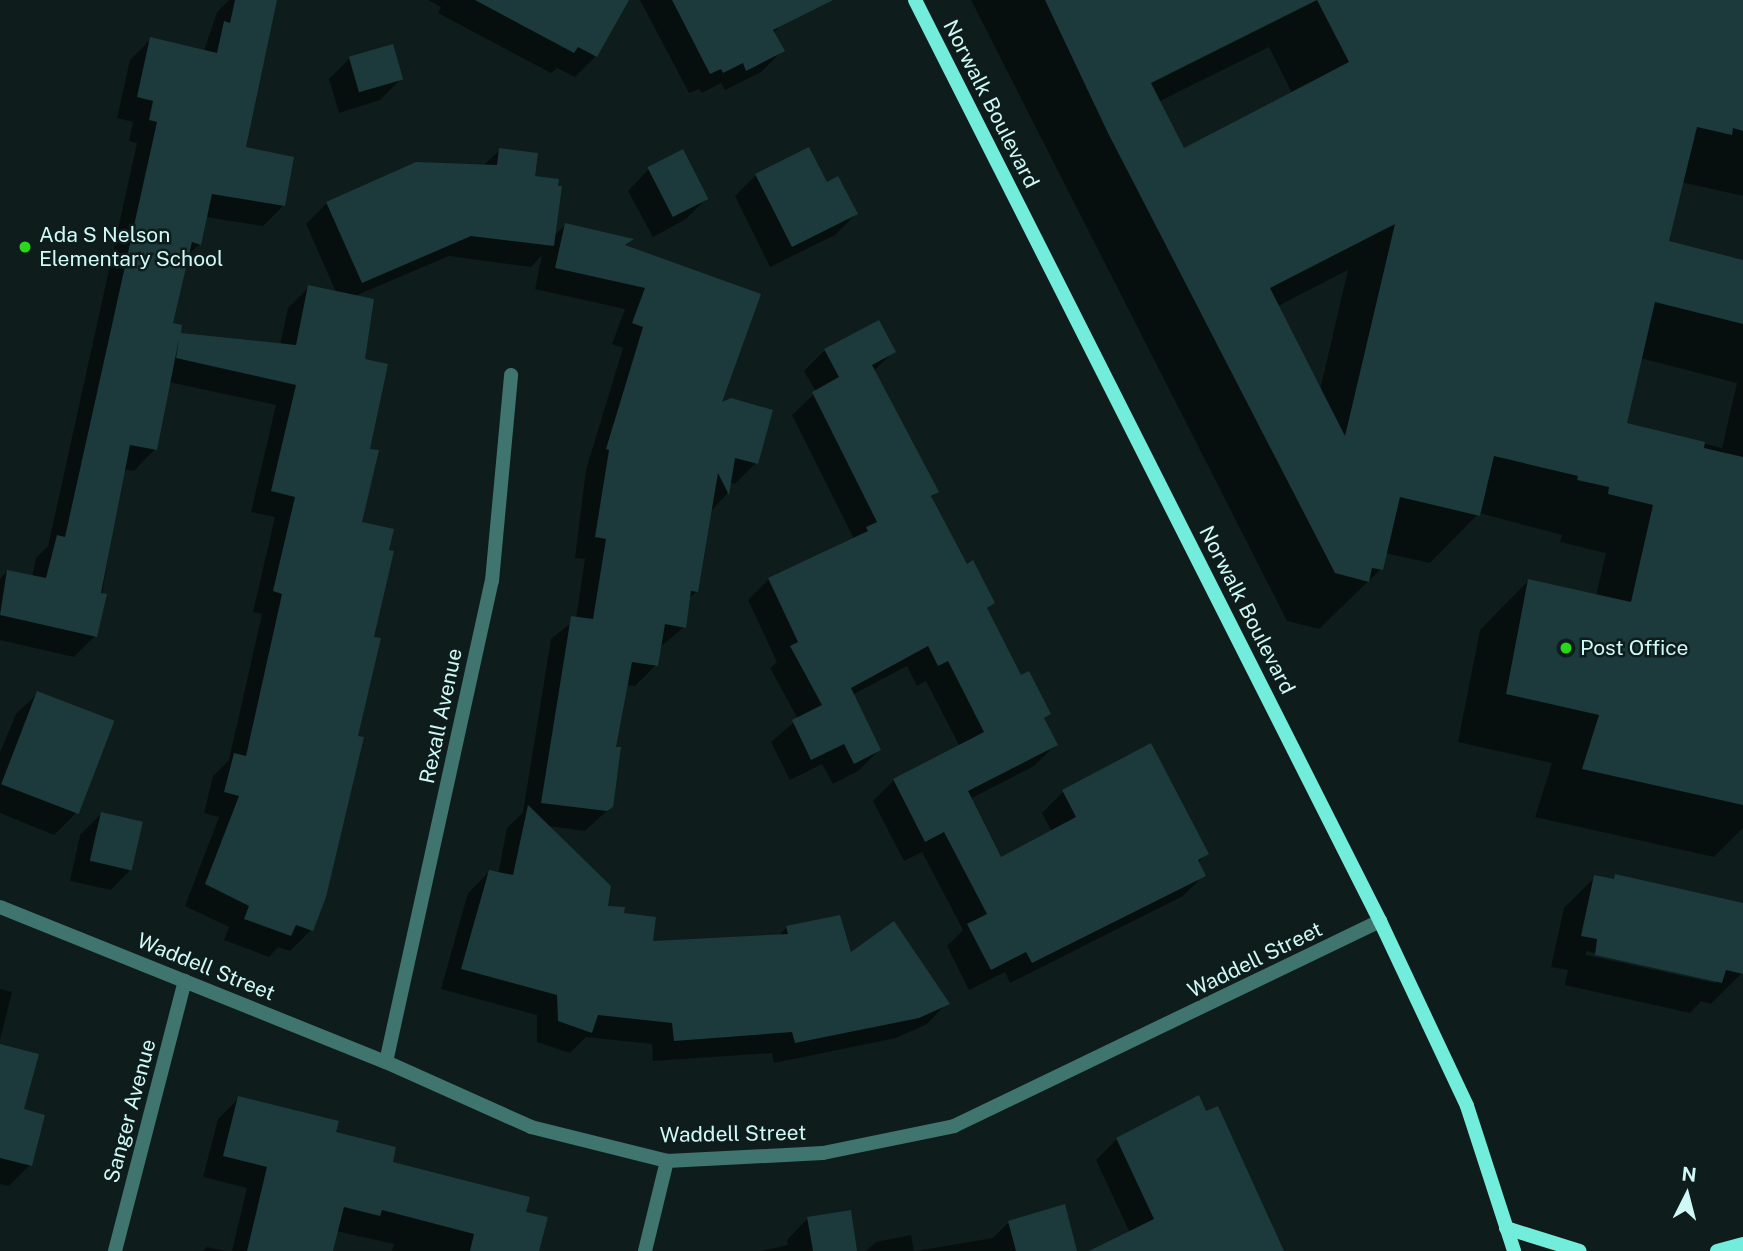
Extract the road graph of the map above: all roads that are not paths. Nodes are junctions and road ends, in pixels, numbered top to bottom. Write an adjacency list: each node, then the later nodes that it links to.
1 (915, 0): 4 (main road, Norwalk Boulevard)
2 (510, 375): 6 (street, Rexall Avenue)
3 (0, 908): 5 (street, Waddell Street)
4 (1380, 921): 7 (street, Waddell Street); 8 (main road, Norwalk Boulevard)
5 (185, 981): 6 (street, Waddell Street); 10 (street, Sanger Avenue)
6 (386, 1062): 7 (street, Waddell Street)
7 (667, 1161): 11 (street)
8 (1506, 1228): 12 (main road, Norwalk Boulevard); 13 (main road)
9 (1743, 1244): 14 (main road)
10 (115, 1251)
11 (645, 1251)
12 (1514, 1251)
13 (1580, 1251)
14 (1717, 1251)

